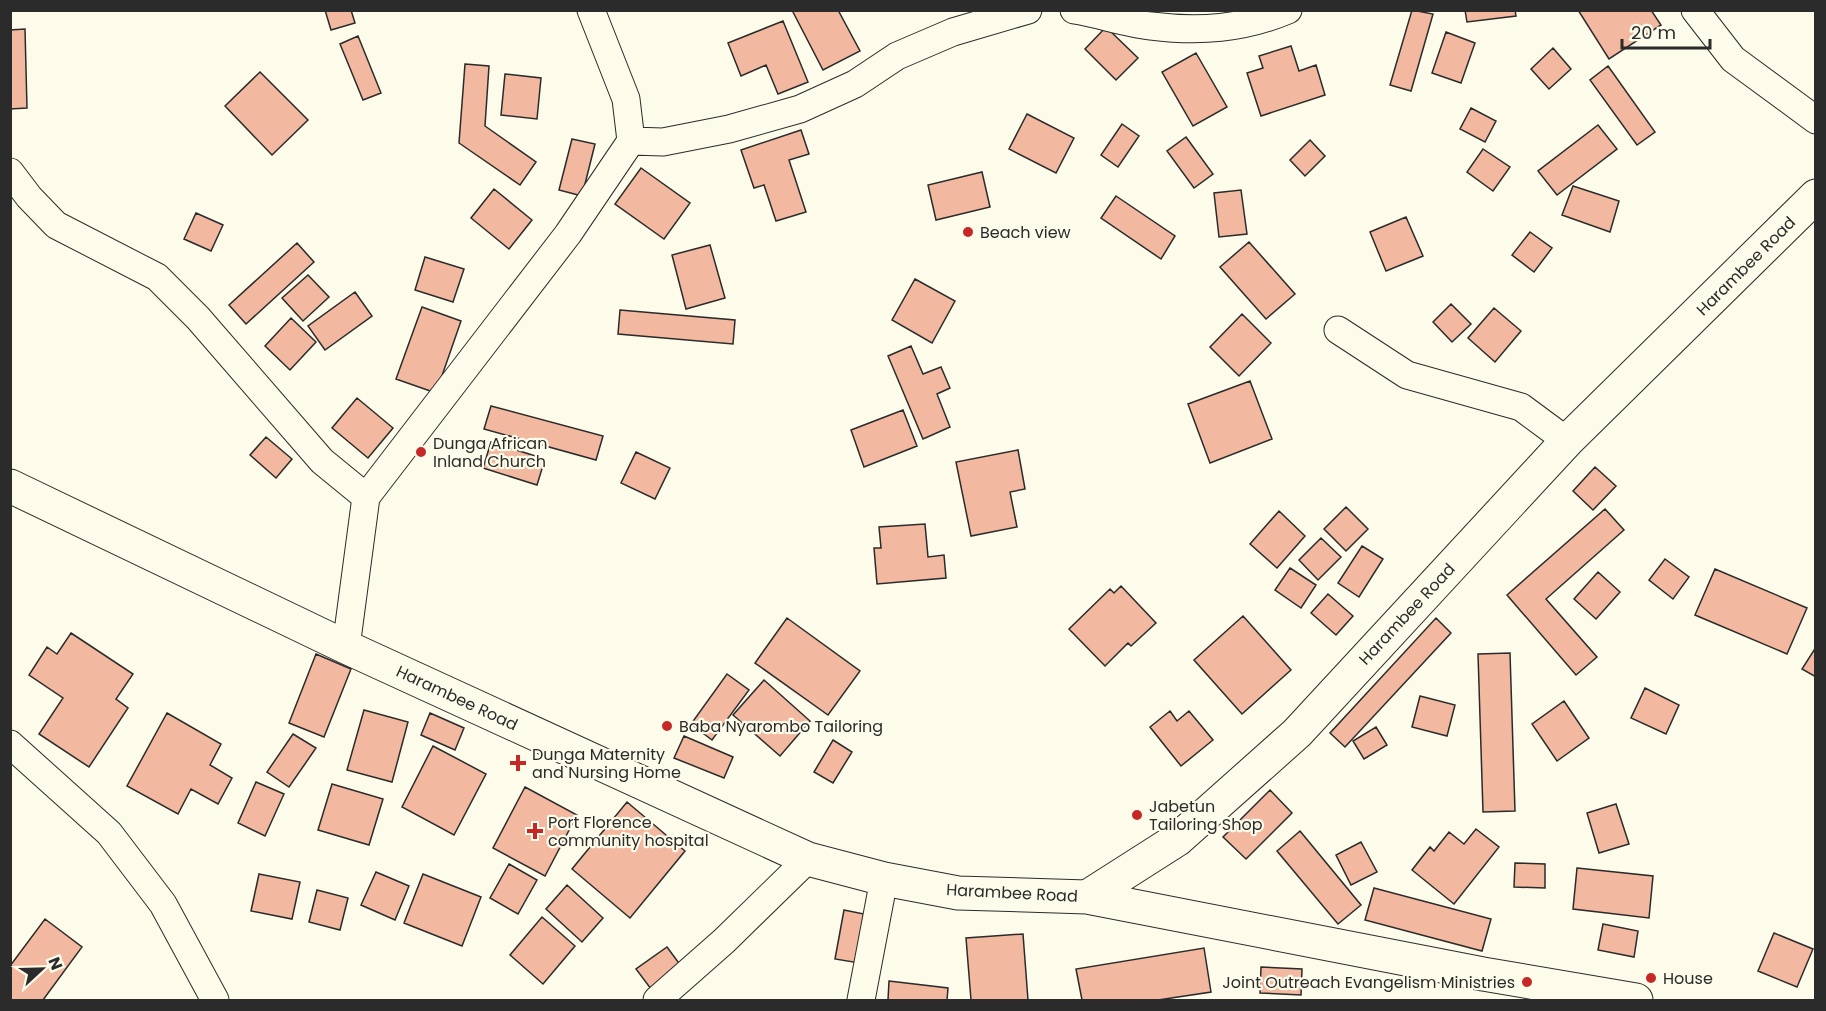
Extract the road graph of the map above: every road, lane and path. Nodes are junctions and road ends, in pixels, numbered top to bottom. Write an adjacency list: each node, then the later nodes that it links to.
1 (591, 10): 7 (street)
2 (1028, 10): 7 (street)
3 (1074, 10): 4 (street)
4 (1288, 10)
5 (1695, 10): 6 (street)
6 (1815, 120)
7 (631, 141): 13 (street)
8 (10, 172): 13 (street)
9 (1815, 196): 11 (main road, Harambee Road)
10 (1338, 330): 11 (street)
11 (1567, 441): 18 (main road, Harambee Road)
12 (10, 486): 14 (main road, Harambee Road)
13 (366, 497): 14 (street)
14 (346, 647): 16 (main road, Harambee Road)
15 (10, 744): 19 (street)
16 (808, 859): 17 (main road, Harambee Road); 20 (street)
17 (884, 879): 18 (main road, Harambee Road); 21 (street)
18 (1087, 897): 22 (main road)
19 (214, 1000)
20 (657, 1000)
21 (861, 1000)
22 (1636, 1000)

